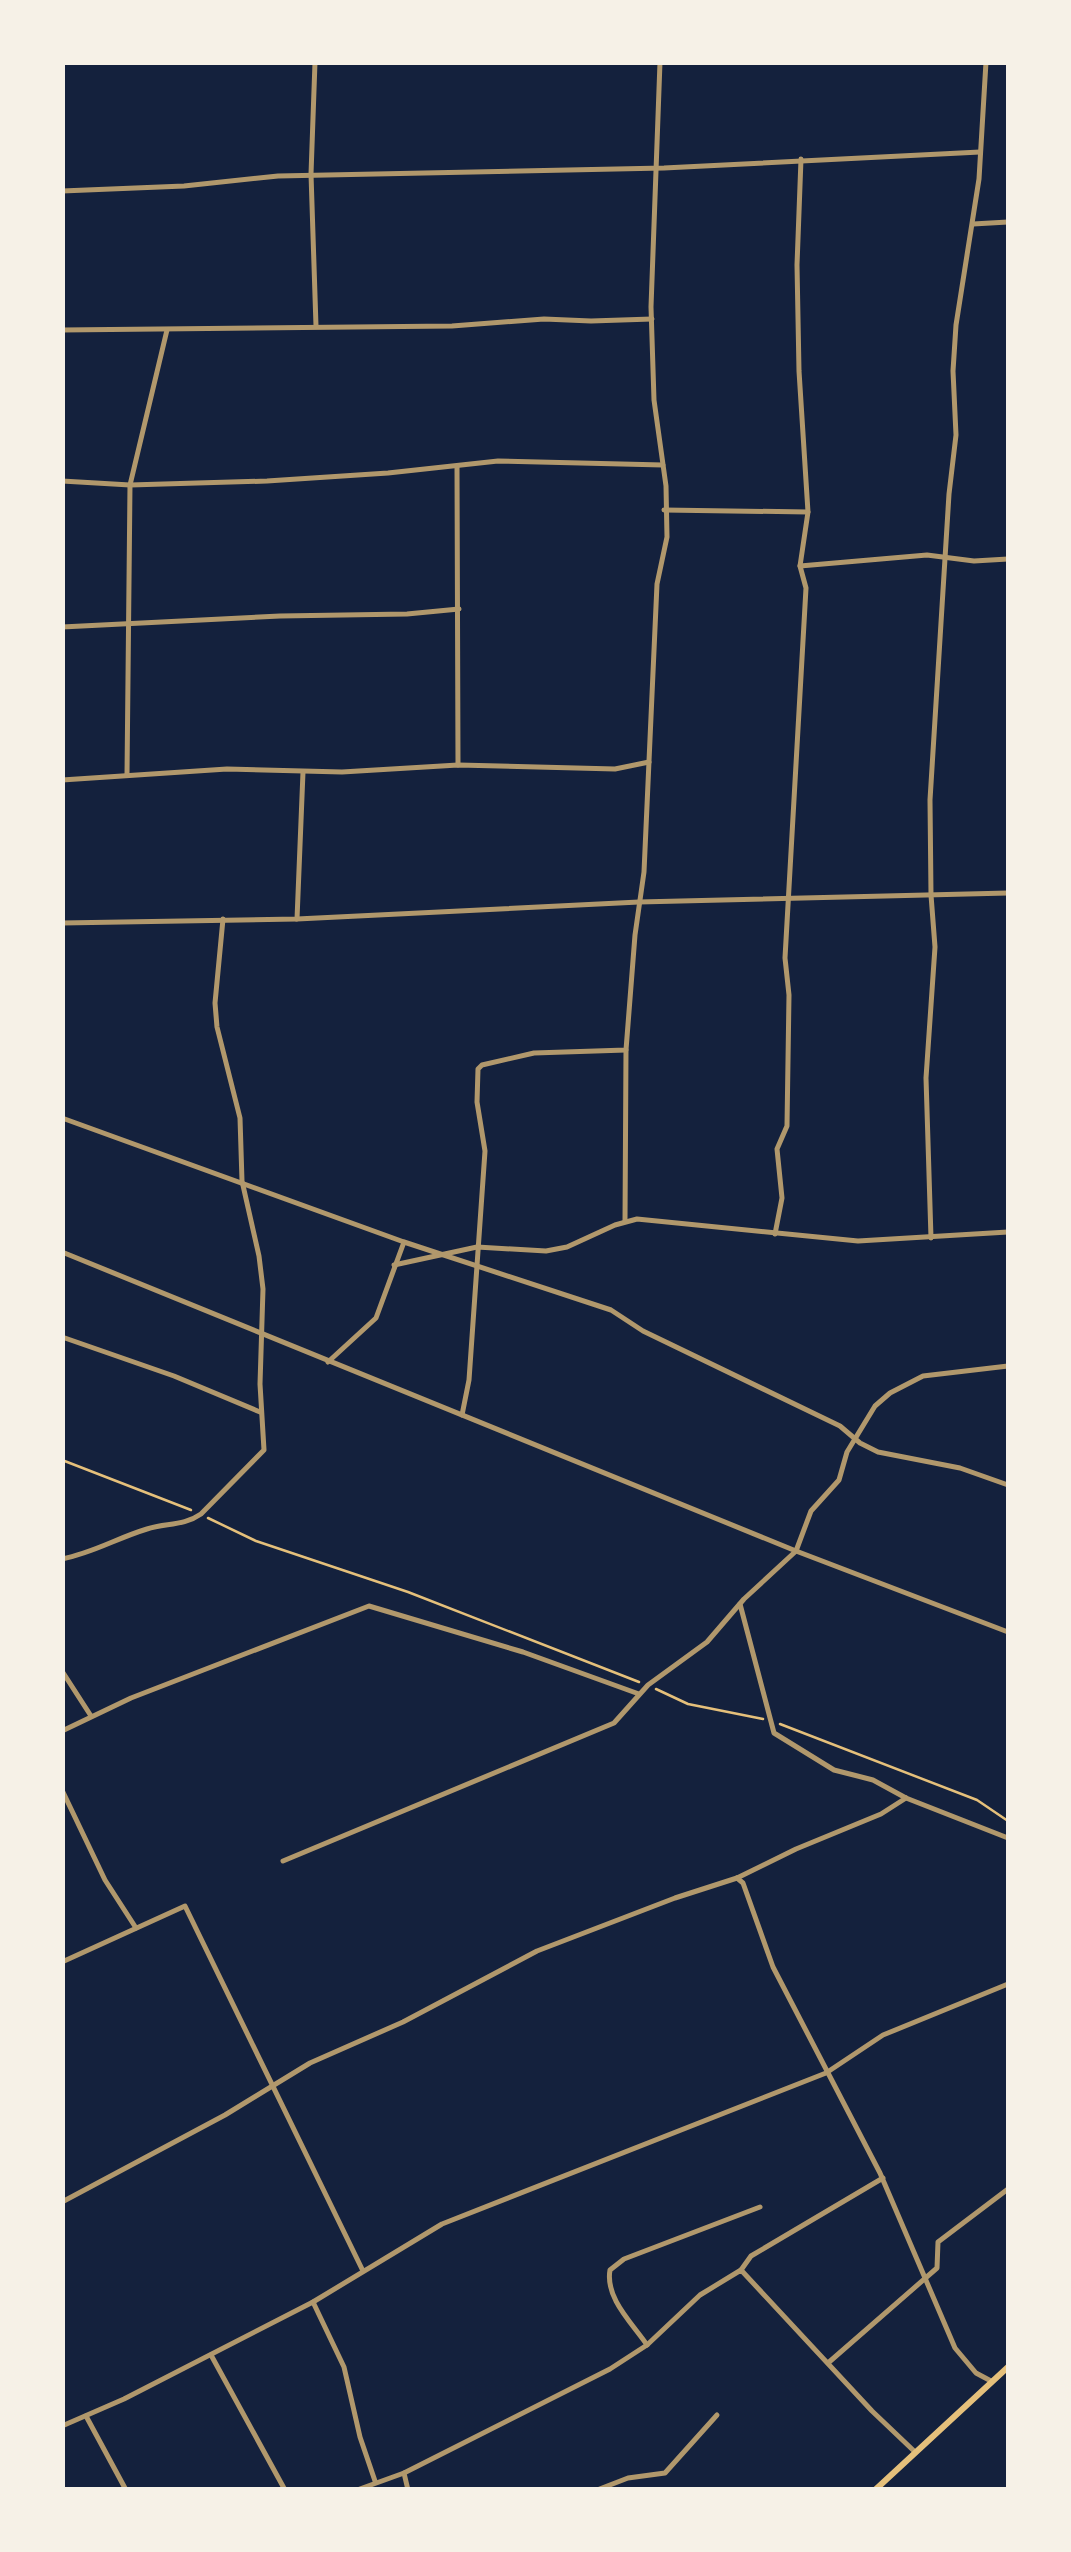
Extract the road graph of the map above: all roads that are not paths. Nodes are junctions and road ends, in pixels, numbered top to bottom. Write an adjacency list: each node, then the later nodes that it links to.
1 (315, 62): 7 (street)
2 (660, 62): 6 (street)
3 (986, 62): 4 (street)
4 (980, 152): 5 (street); 10 (street)
5 (801, 160): 6 (street); 20 (street)
6 (654, 168): 7 (street); 11 (street)
7 (311, 174): 8 (street); 12 (street)
8 (62, 191)
9 (1008, 222): 10 (street)
10 (972, 224): 21 (street)
11 (652, 319): 12 (street); 15 (street)
12 (316, 326): 14 (street)
13 (62, 330): 14 (street)
14 (167, 330): 18 (street)
15 (663, 464): 16 (street); 19 (street)
16 (457, 466): 18 (street); 24 (street)
17 (62, 481): 18 (street)
18 (130, 484): 25 (street)
19 (664, 510): 20 (street); 27 (street)
20 (808, 512): 23 (street)
21 (945, 558): 22 (street); 23 (street); 33 (street)
22 (1008, 559)
23 (800, 566): 34 (street)
24 (459, 609): 25 (street); 28 (street)
25 (129, 624): 26 (street); 30 (street)
26 (62, 627)
27 (648, 762): 28 (street); 35 (street)
28 (458, 766): 29 (street)
29 (303, 771): 30 (street); 37 (street)
30 (127, 775): 31 (street)
31 (62, 780)
32 (1008, 894): 33 (street)
33 (931, 895): 34 (street); 45 (street)
34 (788, 900): 35 (street); 44 (street)
35 (639, 902): 37 (street); 39 (street)
36 (224, 919): 37 (street); 38 (street); 41 (street)
37 (297, 919)
38 (62, 922)
39 (626, 1050): 42 (street); 47 (street)
40 (62, 1118): 41 (street)
41 (242, 1182): 46 (street); 52 (street)
42 (625, 1222): 44 (street); 47 (street)
43 (1008, 1232): 45 (street)
44 (775, 1234): 45 (street)
45 (931, 1238)
46 (404, 1242): 49 (street); 50 (street)
47 (476, 1247): 49 (street); 51 (street)
48 (62, 1252): 52 (street)
49 (441, 1256): 50 (street); 51 (street)
50 (394, 1265): 54 (street)
51 (475, 1266): 57 (street); 58 (street)
52 (264, 1336): 54 (street); 56 (street)
53 (62, 1337): 56 (street)
54 (328, 1362): 57 (street)
55 (1008, 1366): 58 (street)
56 (262, 1413): 61 (street)
57 (462, 1415): 60 (street)
58 (855, 1439): 59 (street); 60 (street)
59 (1008, 1485)
60 (796, 1551): 62 (street); 63 (street)
61 (62, 1559)
62 (740, 1603): 65 (street); 69 (street)
63 (1008, 1632)
64 (62, 1671): 66 (street)
65 (639, 1694): 66 (street); 71 (street)
66 (91, 1716): 67 (street)
67 (62, 1731)
68 (62, 1790): 73 (street)
69 (906, 1798): 70 (street); 72 (street)
70 (1008, 1838)
71 (283, 1861)
72 (737, 1878): 76 (street); 77 (street)
73 (136, 1929): 74 (street); 77 (street)
74 (62, 1962)
75 (1008, 1984): 76 (street)
76 (826, 2073): 78 (street); 83 (street)
77 (274, 2086): 80 (street); 83 (street)
78 (883, 2178): 82 (street); 84 (street)
79 (1008, 2189): 84 (street)
80 (62, 2202)
81 (760, 2207): 86 (street)
82 (741, 2270): 86 (street); 88 (street)
83 (363, 2271): 85 (street)
84 (926, 2277): 88 (street); 90 (street)
85 (313, 2302): 87 (street); 96 (street)
86 (647, 2345): 95 (street)
87 (211, 2355): 92 (street); 98 (street)
88 (828, 2363): 94 (street)
89 (1008, 2366): 90 (main road)
90 (991, 2381): 94 (main road)
91 (717, 2415): 101 (street)
92 (86, 2416): 93 (street); 97 (street)
93 (62, 2426)
94 (914, 2451): 102 (main road)
95 (404, 2474): 96 (street); 100 (street)
96 (375, 2481): 99 (street)
97 (126, 2490)
98 (286, 2490)
99 (357, 2490)
100 (408, 2490)
101 (596, 2490)
102 (876, 2490)

